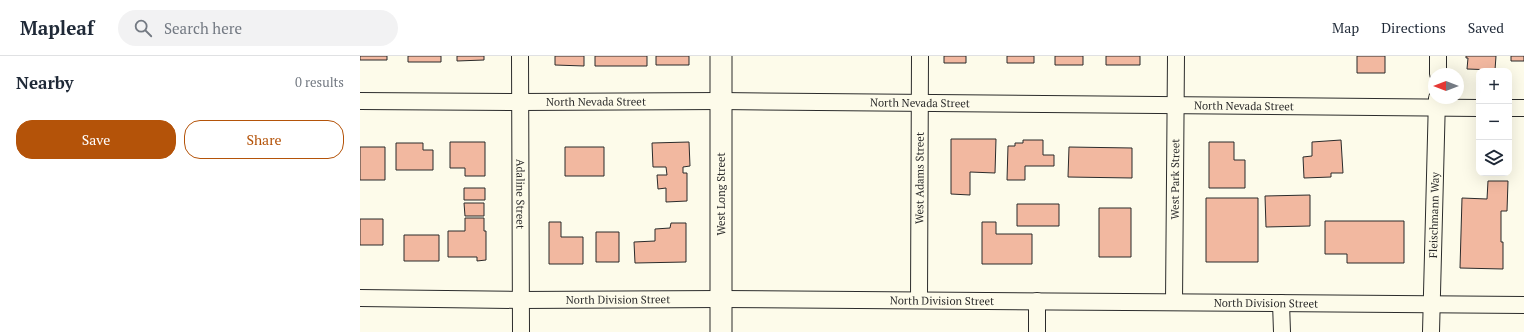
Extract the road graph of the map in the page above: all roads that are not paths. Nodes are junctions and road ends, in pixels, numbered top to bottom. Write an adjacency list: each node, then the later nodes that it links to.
1 (520, 56): 9 (street, Adaline Street)
2 (721, 56): 8 (street, West Long Street)
3 (920, 56): 10 (street, West Adams Street)
4 (1176, 56): 14 (street, West Park Street)
5 (1438, 56): 6 (street)
6 (1438, 68)
7 (360, 101): 9 (street, North Nevada Street)
8 (721, 101): 9 (street, North Nevada Street); 10 (street, North Nevada Street); 19 (street, West Long Street)
9 (520, 102): 20 (street, Adaline Street)
10 (920, 103): 14 (street, North Nevada Street); 21 (street, West Adams Street)
11 (1428, 103): 14 (street, North Nevada Street)
12 (1437, 104): 25 (street, Fleischmann Way)
13 (1445, 104): 15 (street, North Nevada Street)
14 (1176, 105): 23 (street, West Park Street)
15 (1476, 108)
16 (1512, 108): 17 (street)
17 (1524, 108)
18 (360, 298): 20 (street, North Division Street)
19 (721, 299): 20 (street, North Division Street); 21 (street, North Division Street); 28 (street, West Long Street)
20 (520, 300): 27 (street, Adaline Street)
21 (919, 300): 22 (street, North Division Street)
22 (1037, 301): 23 (street, North Division Street); 29 (street)
23 (1174, 302): 24 (street, North Division Street)
24 (1281, 303): 25 (street, North Division Street); 30 (street)
25 (1431, 305): 26 (street, North Division Street); 31 (street, Fleischmann Way)
26 (1524, 305)
27 (521, 332)
28 (721, 332)
29 (1037, 332)
30 (1282, 332)
31 (1431, 332)

